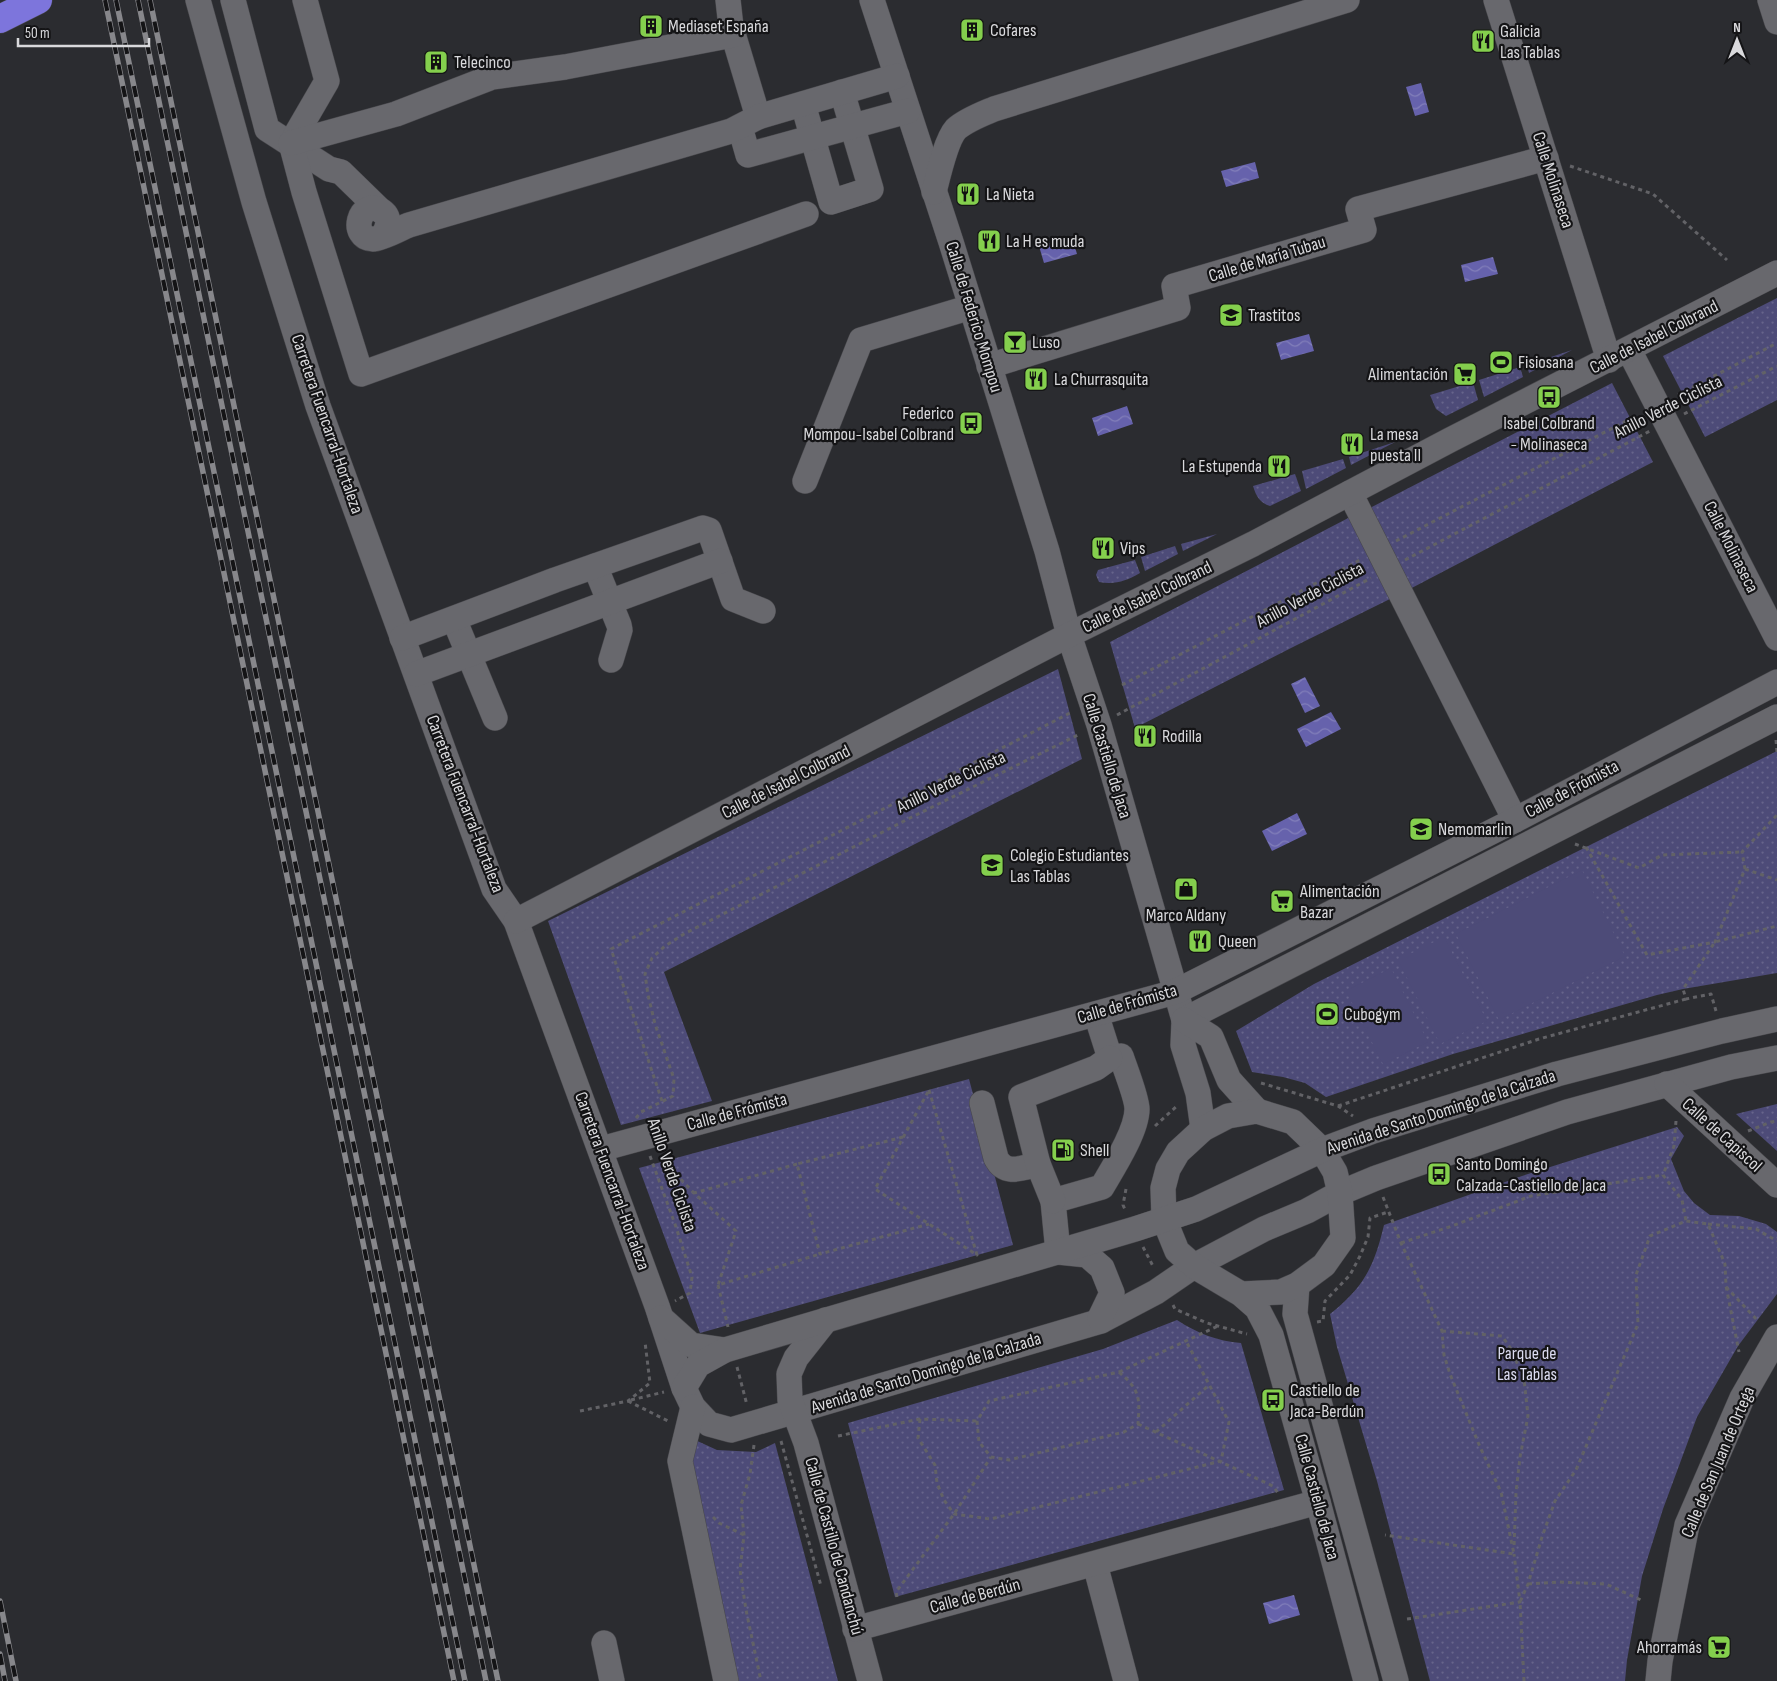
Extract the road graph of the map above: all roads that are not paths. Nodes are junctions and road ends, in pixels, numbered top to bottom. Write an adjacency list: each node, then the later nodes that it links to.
1 (38, 0): 10 (highway)
2 (198, 0): 38 (street, Carretera Fuencarral-Hortaleza)
3 (233, 0): 20 (street)
4 (305, 0): 20 (street)
5 (728, 0): 12 (street)
6 (872, 0): 13 (street, Calle de Federico Mompou)
7 (1347, 0): 23 (street)
8 (1496, 0): 21 (street, Calle Molinaseca)
9 (1770, 0): 11 (street)
10 (0, 20)
11 (1777, 22)
12 (733, 35): 17 (street); 20 (street)
13 (897, 76): 14 (street); 16 (street, Calle de Federico Mompou)
14 (842, 92): 15 (street); 18 (street)
15 (803, 104): 17 (street); 19 (street)
16 (908, 111): 18 (street); 23 (street, Calle de Federico Mompou)
17 (749, 122): 19 (street); 25 (street)
18 (852, 127): 19 (street); 19 (street)
19 (813, 138)
20 (291, 143): 22 (street); 24 (street)
21 (1546, 158): 28 (street, Calle Molinaseca); 29 (street, Calle de María Tubau)
22 (329, 169): 25 (street); 25 (street)
23 (934, 192): 27 (street, Calle de Federico Mompou)
24 (806, 214)
25 (390, 224)
26 (1777, 273): 28 (street, Calle de Isabel Colbrand)
27 (971, 307): 29 (street, Calle de Federico Mompou); 30 (street)
28 (1619, 355): 31 (street, Calle de Isabel Colbrand); 39 (street, Calle Molinaseca)
29 (990, 366): 37 (street, Calle de Federico Mompou)
30 (805, 481)
31 (1350, 493): 37 (street, Calle de Isabel Colbrand); 46 (street)
32 (720, 561): 33 (street); 34 (street); 35 (street)
33 (595, 566): 34 (street); 36 (street)
34 (610, 602): 40 (street); 41 (street)
35 (763, 612)
36 (454, 619): 38 (street); 40 (street)
37 (1070, 635): 47 (street, Calle de Isabel Colbrand); 48 (street, Calle Castiello de Jaca)
38 (402, 638): 42 (street, Carretera Fuencarral-Hortaleza)
39 (1777, 638)
40 (468, 654): 42 (street); 45 (street)
41 (611, 660)
42 (416, 674): 47 (street, Carretera Fuencarral-Hortaleza)
43 (1777, 682): 46 (street, Calle de Frómista)
44 (1777, 717): 51 (street, Calle de Frómista)
45 (495, 718)
46 (1515, 820): 48 (street, Calle de Frómista)
47 (516, 921): 58 (street, Carretera Fuencarral-Hortaleza)
48 (1175, 992): 49 (street, Calle de Frómista); 51 (street, Calle Castiello de Jaca)
49 (1096, 1014): 52 (street); 58 (street, Calle de Frómista)
50 (1777, 1019): 59 (street, Avenida de Santo Domingo de la Calzada)
51 (1184, 1020): 56 (street); 57 (street, Calle Castiello de Jaca)
52 (1110, 1058): 60 (street); 63 (street)
53 (1777, 1058): 54 (street, Avenida de Santo Domingo de la Calzada)
54 (1667, 1084): 61 (street, Calle de Capiscol); 62 (street, Avenida de Santo Domingo de la Calzada)
55 (982, 1103): 60 (street)
56 (1257, 1112): 57 (street, Calle Castiello de Jaca); 59 (street, Calle Castiello de Jaca)
57 (1203, 1129): 64 (street, Calle Castiello de Jaca)
58 (601, 1149): 69 (street, Carretera Fuencarral-Hortaleza)
59 (1322, 1150): 62 (street, Calle Castiello de Jaca); 64 (street, Avenida de Santo Domingo de la Calzada)
60 (1038, 1164): 63 (street)
61 (1777, 1186)
62 (1340, 1193): 66 (street, Avenida de Santo Domingo de la Calzada); 67 (street, Calle Castiello de Jaca)
63 (1053, 1201): 65 (street)
64 (1164, 1219): 65 (street, Avenida de Santo Domingo de la Calzada); 66 (street, Calle Castiello de Jaca)
65 (1058, 1252): 70 (street, Avenida de Santo Domingo de la Calzada); 71 (street, Avenida de Santo Domingo de la Calzada)
66 (1194, 1266): 68 (street, Calle Castiello de Jaca); 71 (street, Avenida de Santo Domingo de la Calzada)
67 (1297, 1284): 68 (street, Calle Castiello de Jaca); 85 (street, Calle Castiello de Jaca)
68 (1241, 1294): 76 (street, Calle Castiello de Jaca)
69 (658, 1311): 73 (street, Avenida de Santo Domingo de la Calzada); 74 (street, Carretera Fuencarral-Hortaleza)
70 (826, 1320): 73 (street, Avenida de Santo Domingo de la Calzada); 75 (street, Avenida de Santo Domingo de la Calzada)
71 (1101, 1321): 75 (street, Avenida de Santo Domingo de la Calzada)
72 (1768, 1329): 86 (street, Calle de San Juan de Ortega)
73 (725, 1350): 74 (street, Avenida de Santo Domingo de la Calzada)
74 (689, 1397): 75 (street, Carretera Fuencarral-Hortaleza); 81 (street)
75 (795, 1412): 78 (street, Calle de Castillo de Candanchú)
76 (1318, 1502): 77 (street, Calle de Berdún); 84 (street, Calle Castiello de Jaca)
77 (1095, 1564): 78 (street, Calle de Berdún); 83 (street)
78 (855, 1628): 82 (street, Calle de Castillo de Candanchú)
79 (604, 1643): 80 (street)
80 (612, 1681)
81 (726, 1681)
82 (870, 1681)
83 (1126, 1681)
84 (1366, 1681)
85 (1396, 1681)
86 (1658, 1681)

